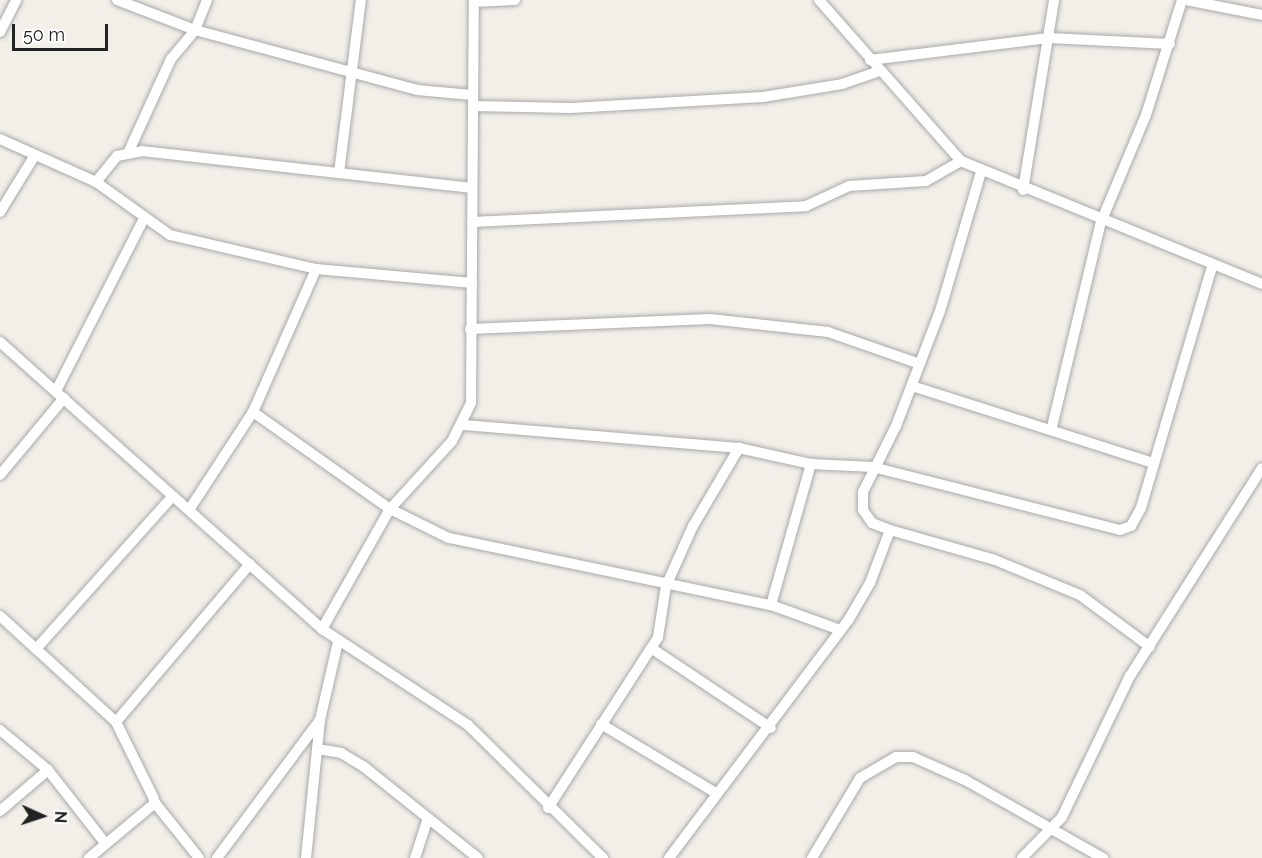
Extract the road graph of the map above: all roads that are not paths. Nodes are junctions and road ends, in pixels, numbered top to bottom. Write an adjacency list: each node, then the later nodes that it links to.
1 (16, 0): 12 (street)
2 (117, 0): 11 (street)
3 (207, 0): 11 (street)
4 (361, 0): 16 (street)
5 (515, 0): 9 (street)
6 (819, 0): 15 (street)
7 (1054, 0): 13 (street)
8 (1184, 0): 10 (street); 14 (street)
9 (474, 1): 18 (street)
10 (1262, 15)
11 (195, 30): 16 (street); 20 (street)
12 (0, 32)
13 (1049, 38): 14 (street); 15 (street); 27 (street)
14 (1170, 44): 31 (street)
15 (870, 60): 17 (street)
16 (353, 70): 18 (street); 24 (street)
17 (879, 71): 18 (street); 22 (street)
18 (472, 100): 26 (street)
19 (0, 139): 21 (street)
20 (129, 151): 24 (street); 25 (street)
21 (35, 154): 25 (street); 28 (street)
22 (962, 161): 23 (street); 30 (street)
23 (981, 172): 27 (street); 38 (street)
24 (339, 173): 26 (street)
25 (96, 182): 29 (street)
26 (472, 188): 30 (street)
27 (1023, 190): 31 (street)
28 (0, 212)
29 (144, 218): 33 (street); 40 (street)
30 (472, 222): 34 (street)
31 (1101, 222): 32 (street); 43 (street)
32 (1212, 267): 35 (street); 45 (street)
33 (316, 269): 34 (street); 41 (street)
34 (472, 283): 36 (street)
35 (1262, 284)
36 (470, 328): 38 (street); 42 (street)
37 (0, 342): 40 (street)
38 (920, 364): 39 (street)
39 (912, 386): 43 (street); 47 (street)
40 (60, 395): 49 (street); 50 (street)
41 (253, 412): 51 (street); 52 (street)
42 (464, 424): 44 (street); 51 (street)
43 (1052, 427): 45 (street)
44 (738, 447): 46 (street); 55 (street)
45 (1154, 463): 47 (street)
46 (811, 464): 47 (street); 56 (street)
47 (873, 467): 53 (street)
48 (1262, 468): 61 (street)
49 (0, 475)
50 (173, 496): 52 (street); 63 (street)
51 (390, 509): 55 (street); 58 (street)
52 (189, 510): 54 (street)
53 (890, 530): 59 (street); 61 (street)
54 (250, 564): 58 (street); 65 (street)
55 (666, 586): 56 (street); 62 (street)
56 (771, 605): 59 (street)
57 (0, 616): 63 (street)
58 (322, 629): 60 (street)
59 (840, 630): 67 (street)
60 (338, 642): 64 (street); 73 (street)
61 (1150, 647): 76 (street)
62 (651, 648): 66 (street); 67 (street)
63 (36, 649): 65 (street)
64 (320, 720): 69 (street); 80 (street)
65 (116, 722): 72 (street)
66 (600, 724): 71 (street); 73 (street)
67 (771, 728): 71 (street)
68 (0, 730): 70 (street)
69 (317, 750): 75 (street); 81 (street)
70 (48, 770): 74 (street); 77 (street)
71 (716, 793): 85 (street)
72 (155, 803): 77 (street); 79 (street)
73 (548, 808): 84 (street)
74 (0, 811)
75 (428, 818): 82 (street); 83 (street)
76 (1053, 826): 86 (street); 87 (street); 88 (street)
77 (105, 843): 78 (street)
78 (89, 858)
79 (199, 858)
80 (217, 858)
81 (306, 858)
82 (415, 858)
83 (478, 858)
84 (603, 858)
85 (669, 858)
86 (812, 858)
87 (1022, 858)
88 (1103, 858)

